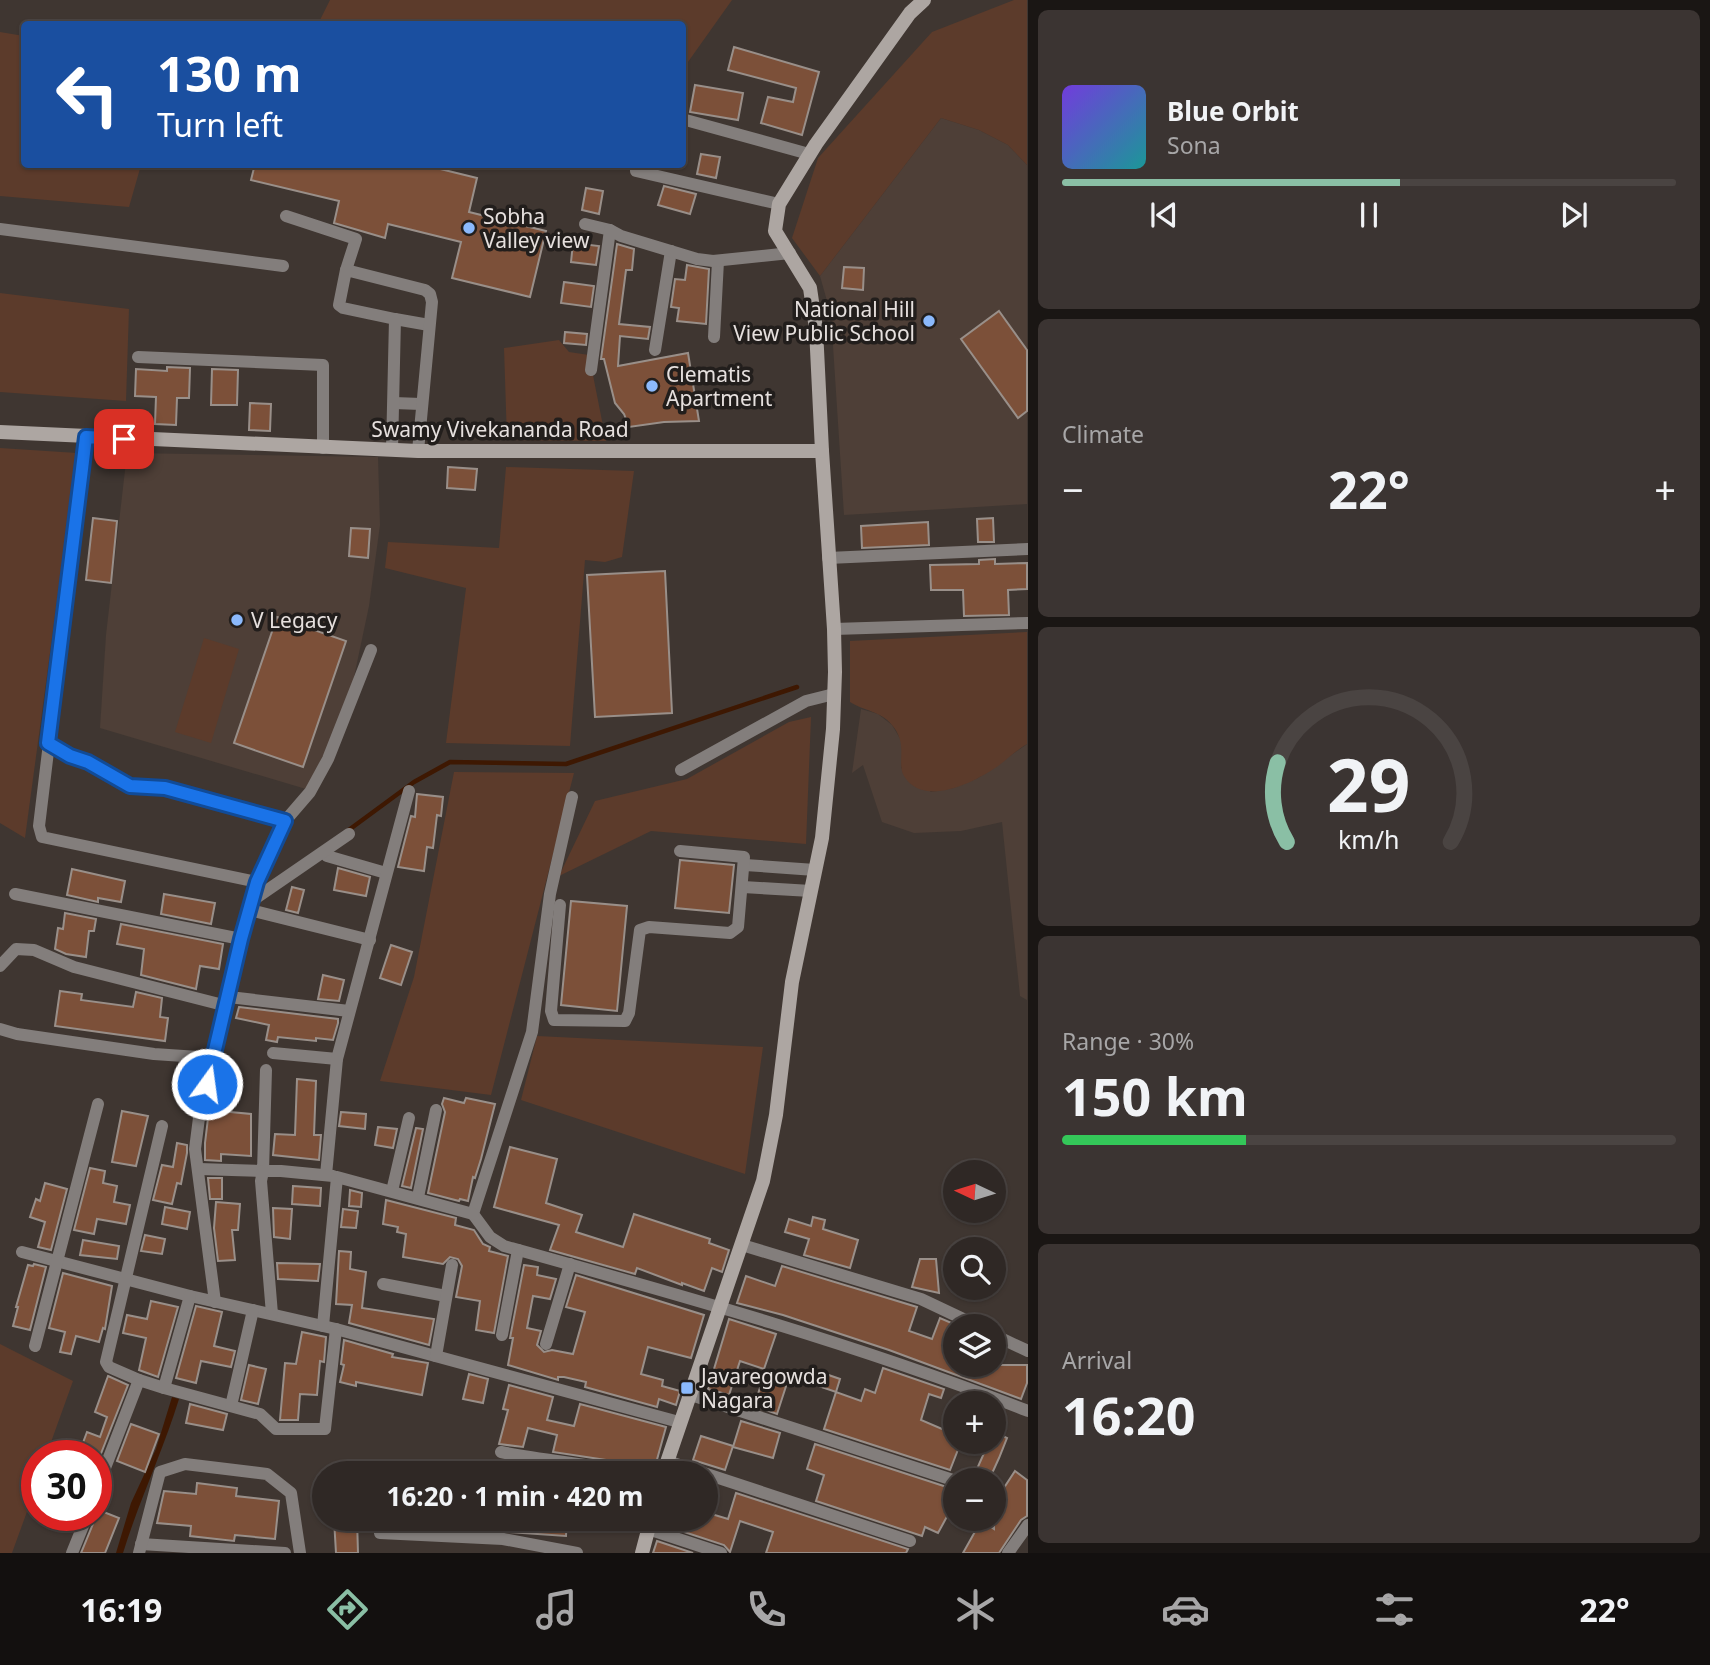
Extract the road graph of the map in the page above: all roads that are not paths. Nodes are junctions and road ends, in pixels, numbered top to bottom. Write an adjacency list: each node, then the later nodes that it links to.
1 (924, 0): 3 (street)
2 (686, 120): 3 (street)
3 (809, 154): 5 (street)
4 (636, 171): 5 (street)
5 (779, 204): 11 (street)
6 (286, 216): 14 (street)
7 (585, 224): 9 (street)
8 (0, 229): 13 (street)
9 (610, 230): 10 (street); 20 (street)
10 (671, 251): 12 (street); 18 (street)
11 (790, 253): 12 (street); 28 (street)
12 (718, 261): 17 (street)
13 (284, 267)
14 (346, 270): 15 (street); 16 (street)
15 (395, 319): 16 (street); 21 (street)
16 (429, 325): 22 (street)
17 (714, 337)
18 (655, 350)
19 (138, 357): 25 (street)
20 (591, 370)
21 (394, 403): 22 (street); 26 (street)
22 (421, 404): 27 (street)
23 (0, 432): 24 (street, Swamy Vivekananda Road)
24 (86, 437): 25 (street, Swamy Vivekananda Road); 35 (street)
25 (323, 448): 26 (street, Swamy Vivekananda Road)
26 (392, 450): 27 (street, Swamy Vivekananda Road)
27 (418, 451): 28 (street, Swamy Vivekananda Road)
28 (821, 451): 30 (street)
29 (1027, 549): 30 (street)
30 (828, 558): 32 (street)
31 (1027, 622): 32 (street)
32 (834, 629): 34 (street)
33 (371, 650): 39 (street)
34 (834, 694): 36 (street); 44 (street)
35 (48, 743): 39 (street); 46 (street)
36 (681, 770)
37 (409, 791): 45 (street)
38 (572, 797): 71 (street)
39 (285, 821): 46 (street)
40 (349, 834): 50 (street)
41 (680, 851): 43 (street)
42 (327, 856): 45 (street)
43 (745, 865): 44 (street); 47 (street)
44 (815, 870): 48 (street)
45 (386, 873): 53 (street)
46 (257, 882): 50 (street)
47 (743, 887): 48 (street); 51 (street)
48 (811, 891): 72 (street)
49 (15, 894): 52 (street)
50 (251, 905): 52 (street); 53 (street)
51 (560, 905)
52 (241, 939): 55 (street)
53 (370, 940): 56 (street)
54 (0, 967): 55 (street)
55 (228, 1002): 56 (street); 59 (street)
56 (349, 1011): 60 (street)
57 (0, 1029): 59 (street)
58 (273, 1053): 60 (street)
59 (213, 1058): 66 (street)
60 (337, 1059): 68 (street)
61 (266, 1070): 67 (street)
62 (98, 1104): 75 (street)
63 (436, 1110): 70 (street)
64 (409, 1118): 69 (street)
65 (162, 1126): 78 (street)
66 (199, 1169): 67 (street); 82 (street)
67 (263, 1171): 68 (street); 85 (street)
68 (331, 1176): 69 (street); 87 (street)
69 (392, 1191): 70 (street)
70 (418, 1197): 71 (street)
71 (473, 1214): 73 (street)
72 (742, 1245): 83 (street); 86 (street)
73 (518, 1250): 76 (street); 88 (street)
74 (22, 1252): 75 (street)
75 (58, 1262): 78 (street); 91 (street)
76 (570, 1264): 83 (street); 90 (street)
77 (452, 1265): 81 (street)
78 (125, 1279): 80 (street); 94 (street)
79 (383, 1284): 81 (street)
80 (190, 1296): 82 (street); 95 (street)
81 (446, 1296): 93 (street)
82 (215, 1302): 84 (street)
83 (720, 1306): 96 (street); 98 (street)
84 (253, 1310): 85 (street); 97 (street)
85 (272, 1314): 87 (street)
86 (954, 1314)
87 (329, 1327): 93 (street); 97 (street)
88 (502, 1335)
89 (1006, 1341): 92 (street)
90 (546, 1344)
91 (35, 1346)
92 (1027, 1351)
93 (436, 1356): 99 (street)
94 (139, 1380): 95 (street); 100 (street)
95 (164, 1388): 97 (street)
96 (688, 1394): 99 (street); 104 (street)
97 (232, 1406)
98 (1027, 1411)
99 (679, 1422): 103 (street)
100 (112, 1450)
101 (501, 1452): 102 (street)
102 (543, 1461)
103 (667, 1461)
104 (943, 1477)
105 (718, 1483): 111 (street)
106 (1027, 1525): 119 (street)
107 (81, 1531): 113 (street)
108 (380, 1531): 116 (street)
109 (648, 1531): 117 (street)
110 (667, 1531): 118 (street)
111 (910, 1541)
112 (140, 1548): 114 (street); 115 (street)
113 (72, 1553)
114 (285, 1553)
115 (300, 1553)
116 (577, 1553)
117 (642, 1553)
118 (721, 1553)
119 (1008, 1553)

